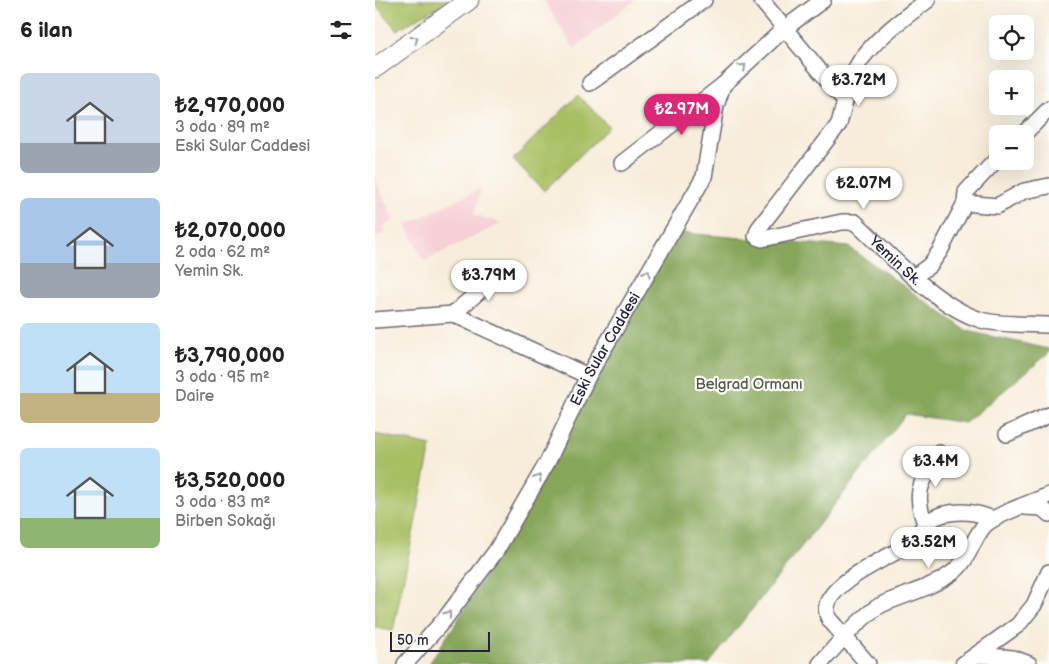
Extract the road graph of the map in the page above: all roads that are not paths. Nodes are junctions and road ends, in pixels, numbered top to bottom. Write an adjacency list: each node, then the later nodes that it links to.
1 (469, 0): 7 (main road, one-way to 1)
2 (704, 0): 8 (street)
3 (761, 0): 6 (street)
4 (823, 0): 6 (street)
5 (927, 0): 10 (street)
6 (784, 29): 9 (street, one-way to 6); 10 (street)
7 (375, 68)
8 (590, 82)
9 (723, 85): 13 (street); 22 (street, Eski Sular Caddesi, one-way to 9)
10 (845, 101): 18 (street, Yemin Sk.)
11 (1049, 109): 12 (street)
12 (1033, 125)
13 (623, 163)
14 (989, 168): 16 (street)
15 (1049, 186): 16 (street)
16 (965, 203): 18 (street)
17 (506, 268): 19 (street)
18 (914, 277): 21 (street, Yemin Sk.)
19 (453, 314): 20 (street); 22 (street)
20 (375, 320)
21 (1049, 325)
22 (588, 376): 34 (street, Eski Sular Caddesi, one-way to 22)
23 (1049, 415): 24 (street)
24 (1007, 434)
25 (939, 453): 30 (street)
26 (1049, 495): 27 (street)
27 (1024, 507): 28 (street); 29 (street)
28 (1049, 514)
29 (993, 519): 30 (street); 32 (street)
30 (925, 522): 32 (street)
31 (1049, 572): 33 (street)
32 (844, 637): 35 (street); 36 (street)
33 (972, 659): 37 (street); 38 (street)
34 (405, 664)
35 (819, 664)
36 (868, 664)
37 (963, 664)
38 (1029, 664)

